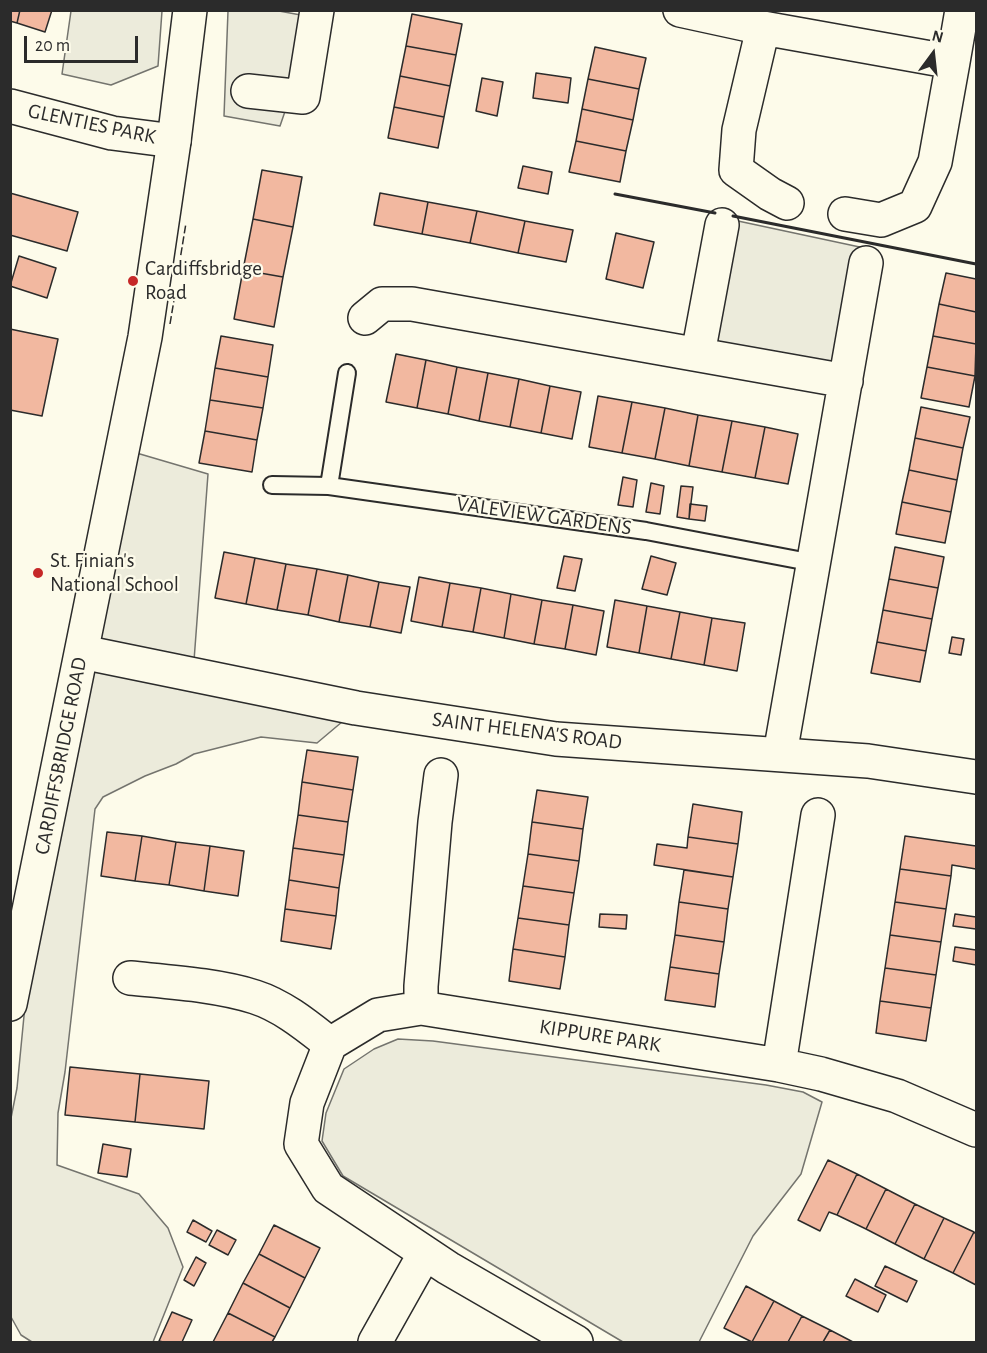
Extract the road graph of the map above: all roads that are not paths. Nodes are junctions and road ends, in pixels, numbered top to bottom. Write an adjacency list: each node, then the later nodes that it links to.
1 (190, 10): 9 (street, CARDIFFSBRIDGE ROAD)
2 (317, 10): 7 (street)
3 (680, 10): 5 (street)
4 (962, 10): 6 (street)
5 (763, 28): 6 (street); 10 (street)
6 (953, 62): 11 (street)
7 (248, 91)
8 (10, 106): 9 (street, GLENTIES PARK)
9 (174, 141): 21 (street, CARDIFFSBRIDGE ROAD)
10 (787, 203)
11 (845, 214)
12 (722, 225): 15 (street)
13 (866, 263): 17 (street)
14 (365, 318): 15 (street)
15 (698, 354): 17 (street)
16 (347, 374): 19 (lane)
17 (846, 381): 20 (street)
18 (272, 485): 19 (lane, VALEVIEW GARDENS)
19 (329, 486): 20 (lane, VALEVIEW GARDENS)
20 (814, 563): 22 (street)
21 (82, 652): 22 (street, SAINT HELENA'S ROAD); 27 (street, CARDIFFSBRIDGE ROAD)
22 (780, 754): 24 (street, SAINT HELENA'S ROAD)
23 (441, 775): 28 (street)
24 (976, 777)
25 (818, 815): 30 (street)
26 (130, 978): 29 (street)
27 (10, 1004)
28 (421, 1008): 29 (street, KIPPURE PARK); 30 (street, KIPPURE PARK)
29 (330, 1044): 32 (street)
30 (779, 1065): 31 (street, KIPPURE PARK)
31 (976, 1130)
32 (425, 1252): 33 (street); 34 (street)
33 (375, 1342)
34 (576, 1342)

